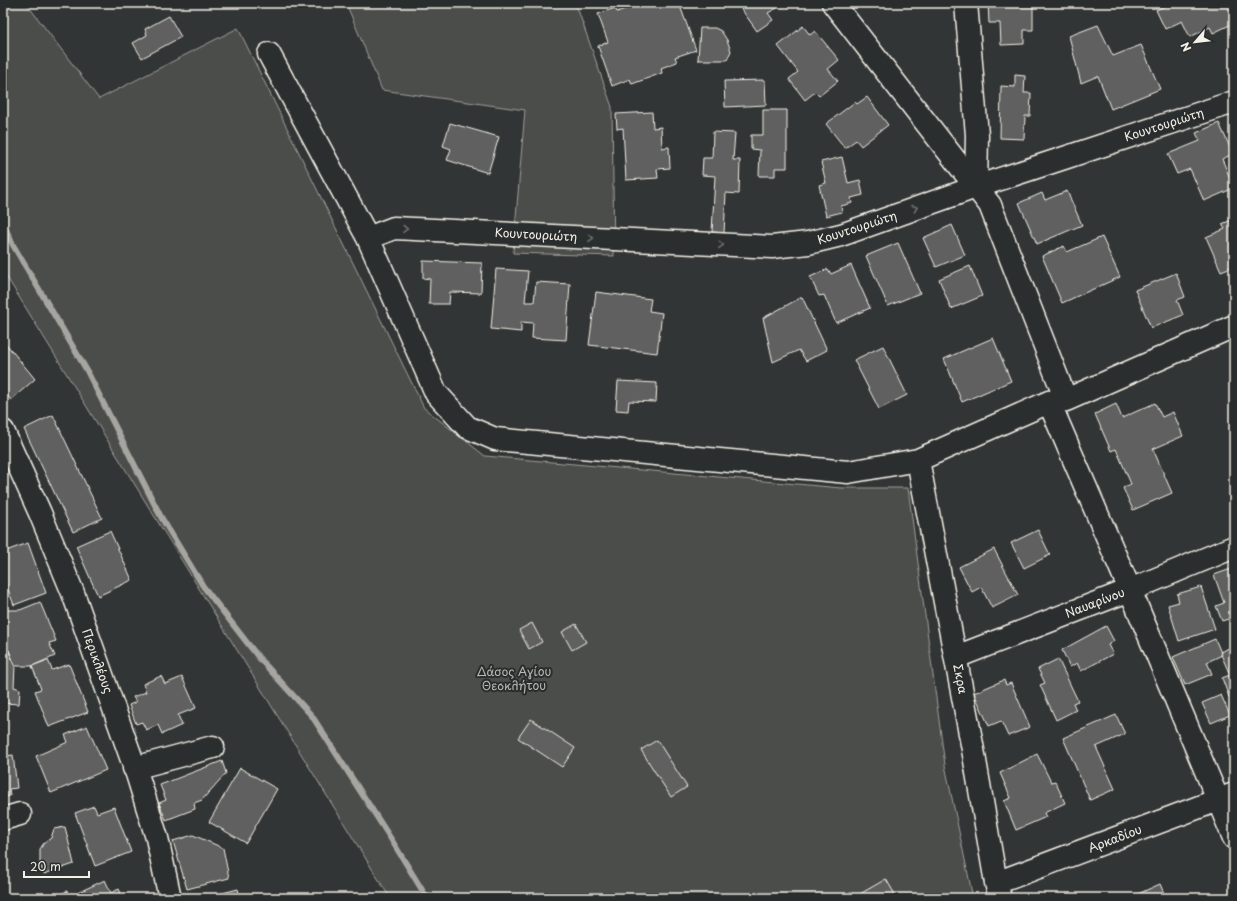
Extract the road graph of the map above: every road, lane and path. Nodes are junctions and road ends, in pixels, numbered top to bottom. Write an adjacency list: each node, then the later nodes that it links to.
1 (833, 3): 5 (street)
2 (966, 3): 5 (street)
3 (269, 54): 6 (street)
4 (1234, 102): 5 (street, Κουντουριώτη)
5 (976, 187): 6 (street, Κουντουριώτη, one-way to 5); 8 (street)
6 (368, 238): 10 (street)
7 (1234, 326): 8 (street)
8 (1057, 401): 10 (street); 12 (street)
9 (3, 431): 15 (street, Περικλέους)
10 (918, 460): 13 (street, Σκρα)
11 (1234, 547): 12 (street, Ναυαρίνου)
12 (1130, 590): 13 (street, Ναυαρίνου); 16 (street)
13 (956, 657): 18 (street, Σκρα)
14 (213, 748): 15 (street)
15 (134, 768): 19 (street, Περικλέους)
16 (1226, 797): 17 (street); 18 (street, Αρκαδίου)
17 (1234, 838)
18 (998, 891)
19 (170, 898)

